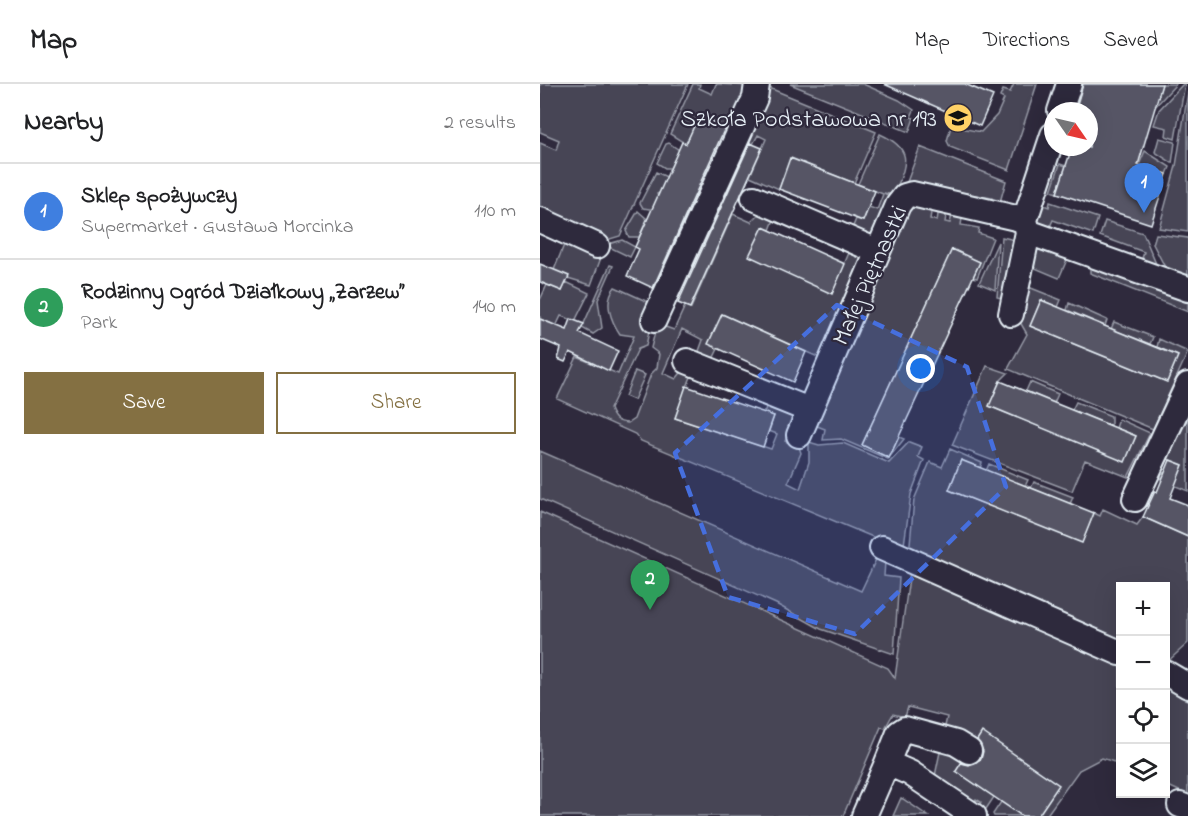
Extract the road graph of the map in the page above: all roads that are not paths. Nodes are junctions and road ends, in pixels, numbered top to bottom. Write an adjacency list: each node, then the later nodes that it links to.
1 (757, 84): 12 (street)
2 (1069, 84): 3 (street)
3 (1063, 102)
4 (1047, 156): 7 (street)
5 (754, 198): 9 (street)
6 (540, 220): 8 (street)
7 (1026, 226): 9 (street, Małej Piętnastki); 10 (street); 11 (street)
8 (597, 246)
9 (878, 250): 15 (street, Małej Piętnastki)
10 (1188, 289)
11 (1011, 314)
12 (654, 320)
13 (687, 361): 15 (street)
14 (1188, 385): 17 (street)
15 (809, 410): 16 (street, Małej Piętnastki)
16 (799, 435)
17 (1135, 499)
18 (882, 548): 19 (street)
19 (1116, 651)
20 (1170, 675): 21 (street)
21 (1188, 686)
22 (969, 751): 23 (street)
23 (886, 763): 24 (street); 25 (street)
24 (864, 816)
25 (974, 816)

